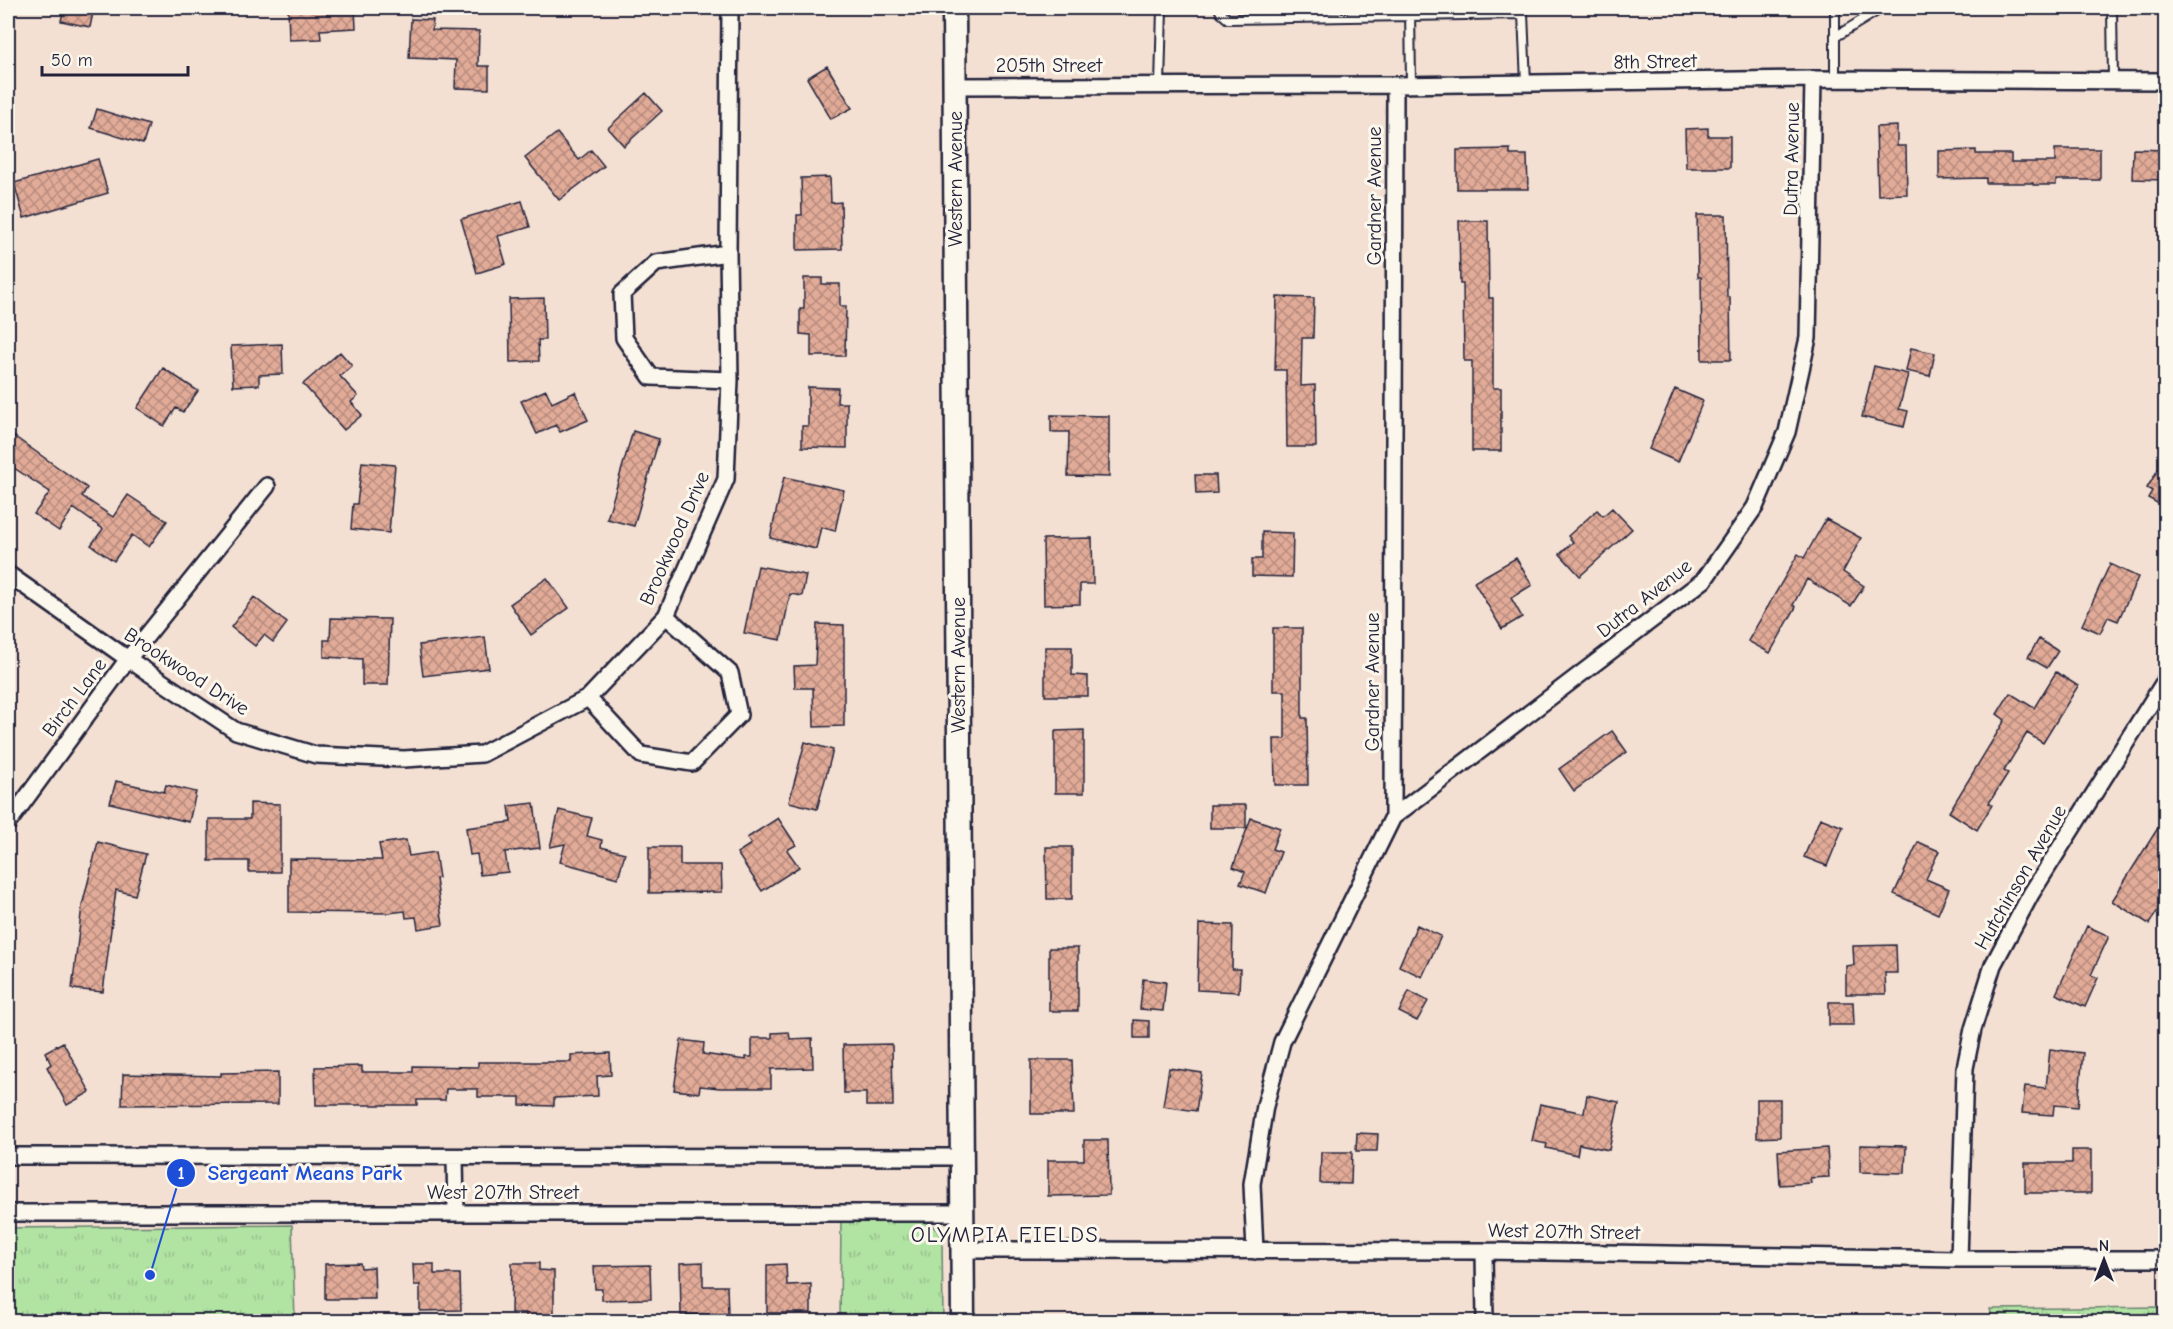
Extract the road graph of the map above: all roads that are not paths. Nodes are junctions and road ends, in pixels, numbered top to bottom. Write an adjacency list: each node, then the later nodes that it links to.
1 (730, 8): 22 (street, Brookwood Drive)
2 (954, 8): 19 (main road, Western Avenue)
3 (1162, 8): 21 (lane)
4 (1219, 8): 10 (lane)
5 (1836, 8): 11 (lane)
6 (1882, 8): 11 (lane)
7 (2112, 8): 14 (lane)
8 (1469, 11): 9 (lane); 10 (lane)
9 (1523, 11): 16 (lane)
10 (1409, 12): 17 (lane)
11 (1836, 37): 13 (lane)
12 (1813, 79): 13 (street, 8th Street); 16 (street, 8th Street); 30 (street, Dutra Avenue)
13 (1834, 80): 14 (street, 8th Street)
14 (2113, 81): 15 (street, 8th Street)
15 (2166, 81)
16 (1526, 83): 17 (street, 8th Street)
17 (1411, 84): 18 (street, 8th Street)
18 (1395, 85): 21 (street, 8th Street); 30 (street, Gardner Avenue)
19 (954, 86): 20 (street, 205th Street); 34 (main road, Western Avenue)
20 (1144, 86): 21 (street, 8th Street)
21 (1160, 86)
22 (728, 252): 23 (street, Brookwood Drive); 23 (street)
23 (730, 380): 26 (street, Brookwood Drive)
24 (267, 486): 27 (street, Birch Lane)
25 (8, 574): 27 (street, Brookwood Drive)
26 (666, 616): 29 (street, Brookwood Drive); 29 (street)
27 (128, 659): 29 (street, Brookwood Drive); 31 (street, Birch Lane)
28 (2166, 679): 41 (street, Hutchinson Avenue)
29 (588, 698)
30 (1393, 817): 39 (street, Gardner Avenue)
31 (8, 823)
32 (8, 1156): 33 (street, West 207th Street)
33 (455, 1157): 34 (street, West 207th Street); 36 (street)
34 (962, 1157): 37 (main road, Western Avenue)
35 (8, 1213): 36 (street, West 207th Street)
36 (456, 1213): 37 (street, West 207th Street)
37 (962, 1213): 38 (main road, Western Avenue)
38 (963, 1250): 39 (street, West 207th Street); 43 (main road, Western Avenue)
39 (1255, 1251): 40 (street, West 207th Street)
40 (1484, 1251): 41 (street, West 207th Street); 44 (street)
41 (1959, 1259): 42 (street, West 207th Street)
42 (2166, 1259)
43 (963, 1322)
44 (1485, 1322)

